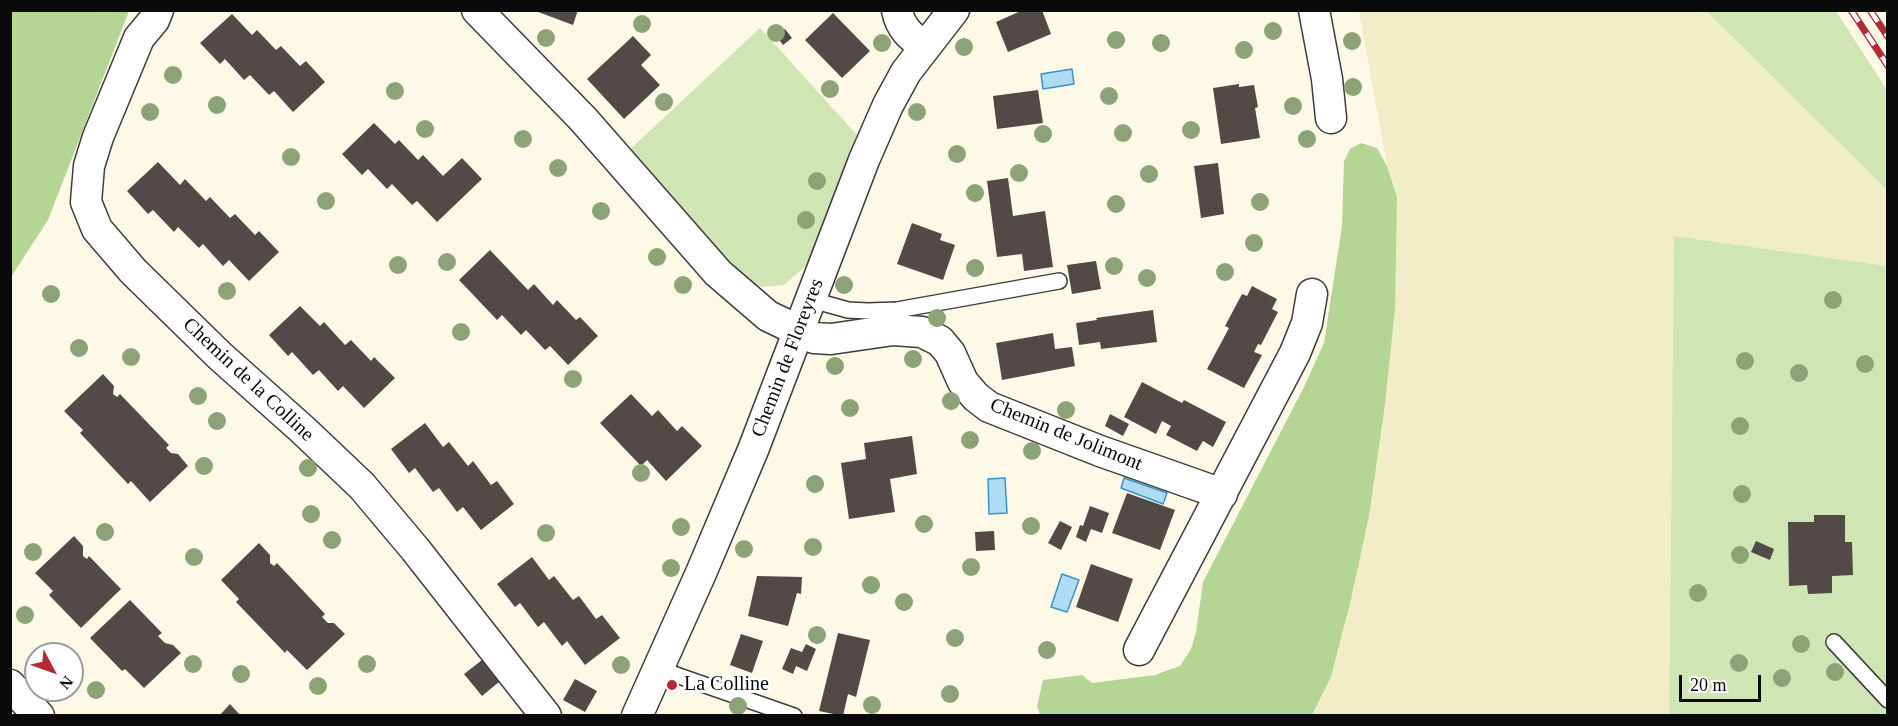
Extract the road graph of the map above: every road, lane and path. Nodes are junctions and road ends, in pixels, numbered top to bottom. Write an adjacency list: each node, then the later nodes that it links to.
1 (158, 10): 19 (street, Chemin de la Colline)
2 (477, 10): 11 (street)
3 (897, 10): 6 (street)
4 (954, 10): 6 (street, Chemin de Floreyres)
5 (1314, 10): 7 (street)
6 (925, 47): 10 (street, Chemin de Floreyres)
7 (1331, 118)
8 (1059, 281): 10 (lane)
9 (1312, 294): 12 (street)
10 (812, 300): 11 (street, Chemin de Floreyres)
11 (799, 331): 12 (street, Chemin de Jolimont); 15 (street, Chemin de Floreyres)
12 (1222, 494): 14 (street)
13 (1834, 642): 17 (lane)
14 (1138, 650)
15 (659, 669): 20 (street, Chemin de Floreyres); 21 (lane)
16 (10, 684): 18 (street)
17 (1887, 700)
18 (39, 716)
19 (546, 716)
20 (637, 716)
21 (794, 716)

